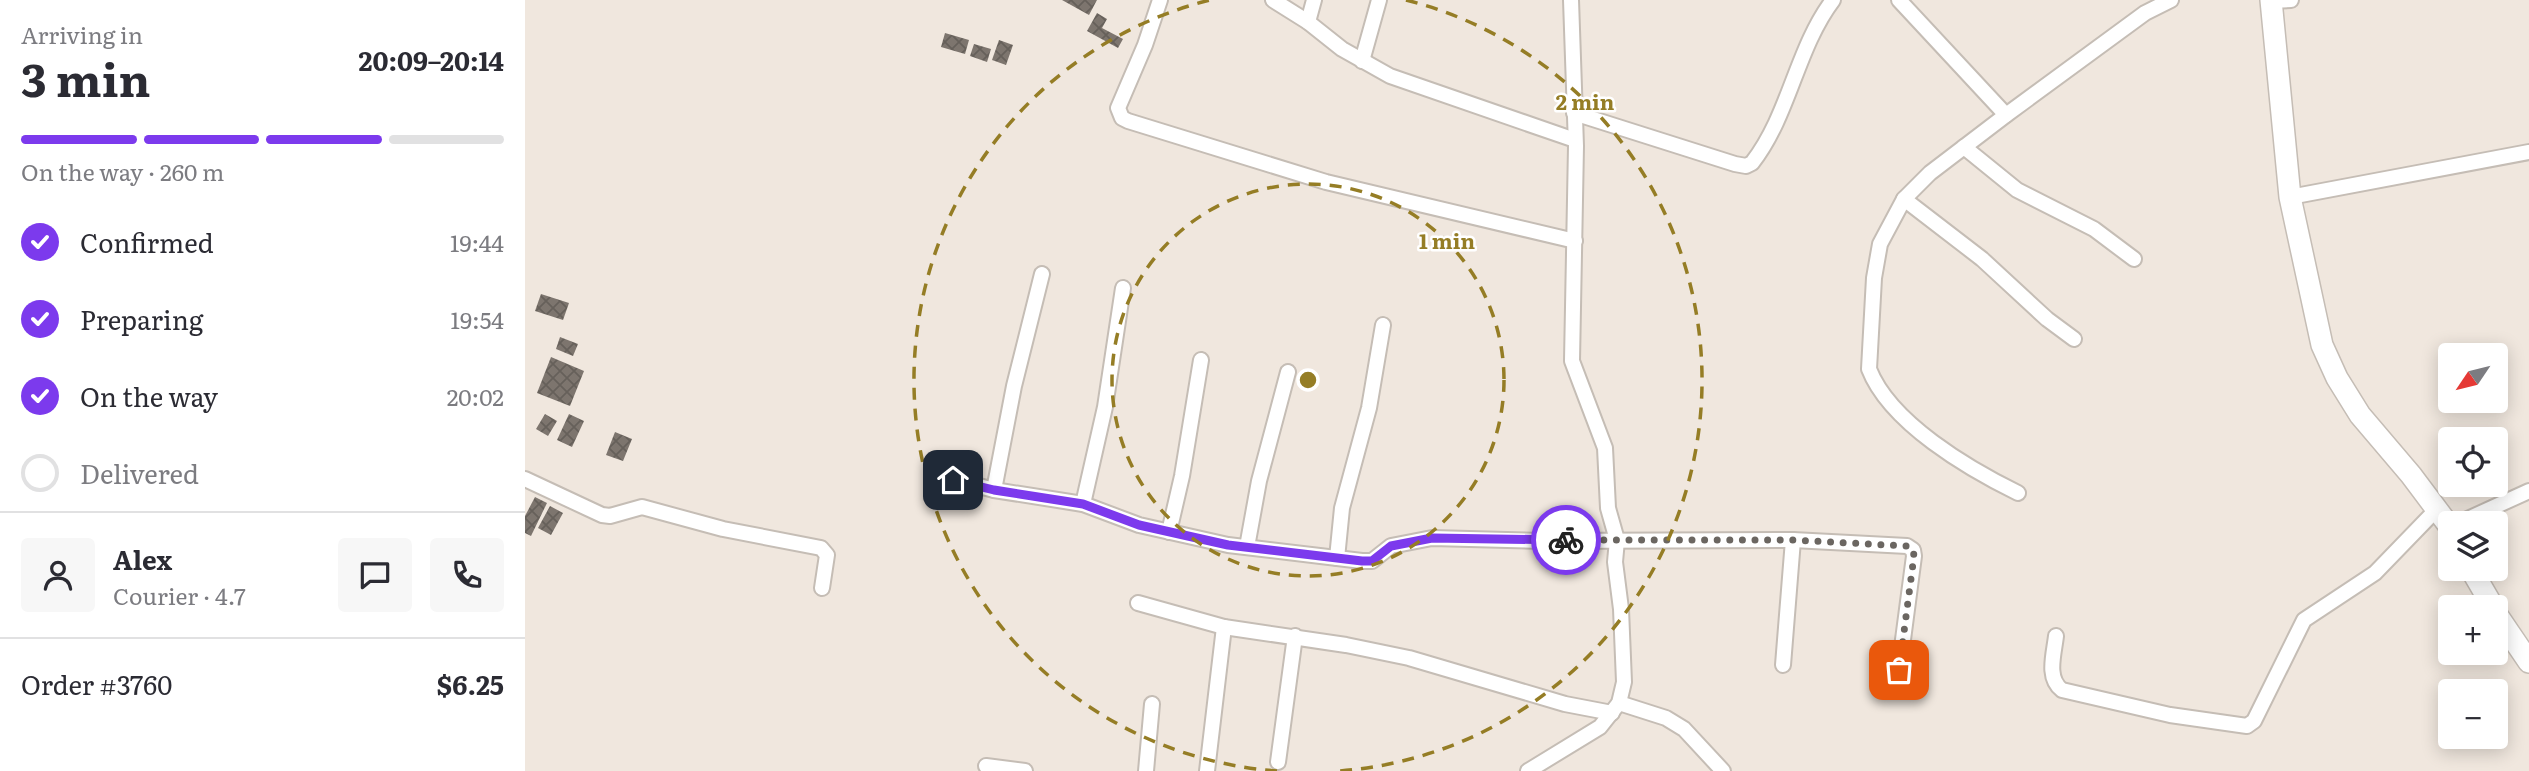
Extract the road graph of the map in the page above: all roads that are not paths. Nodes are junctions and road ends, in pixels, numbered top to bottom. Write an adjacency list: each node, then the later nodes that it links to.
1 (1160, 0): 19 (street)
2 (1273, 0): 10 (street)
3 (1314, 0): 10 (street)
4 (1379, 0): 11 (street)
5 (1571, 0): 12 (street)
6 (1833, 0): 12 (street)
7 (1899, 0): 13 (street)
8 (2171, 0): 13 (street)
9 (2278, 0): 17 (street)
10 (1308, 22): 11 (street)
11 (1361, 61): 14 (street)
12 (1574, 113): 14 (street)
13 (2006, 115): 15 (street)
14 (1575, 140): 19 (street)
15 (1963, 147): 18 (street); 20 (street)
16 (2529, 152): 17 (street)
17 (2290, 197): 33 (street)
18 (1904, 199): 24 (street); 31 (street)
19 (1575, 241): 36 (street)
20 (2134, 259)
21 (1042, 274): 29 (street)
22 (1122, 288): 32 (street)
23 (1384, 325): 39 (street)
24 (2074, 339)
25 (1201, 360): 35 (street)
26 (1287, 372): 38 (street)
27 (525, 479): 40 (street)
28 (953, 480): 29 (street)
29 (994, 490): 32 (street)
30 (2529, 491): 34 (street)
31 (2018, 493)
32 (1083, 504): 35 (street)
33 (2437, 509): 45 (street)
34 (2485, 511)
35 (1169, 532): 38 (street)
36 (1617, 540): 37 (street); 39 (street); 50 (street)
37 (1793, 540): 47 (street); 48 (street)
38 (1247, 547): 39 (street)
39 (1337, 558)
40 (822, 588)
41 (1138, 604): 42 (street)
42 (1224, 627): 44 (street); 55 (street)
43 (2508, 631): 46 (street)
44 (1295, 636): 50 (street); 51 (street)
45 (2056, 636)
46 (2529, 662)
47 (1783, 665)
48 (1899, 670)
49 (1152, 704): 54 (street)
50 (1615, 708): 56 (street); 57 (street)
51 (1278, 762)
52 (986, 766): 53 (street)
53 (1025, 771)
54 (1146, 771)
55 (1207, 771)
56 (1528, 771)
57 (1723, 771)

